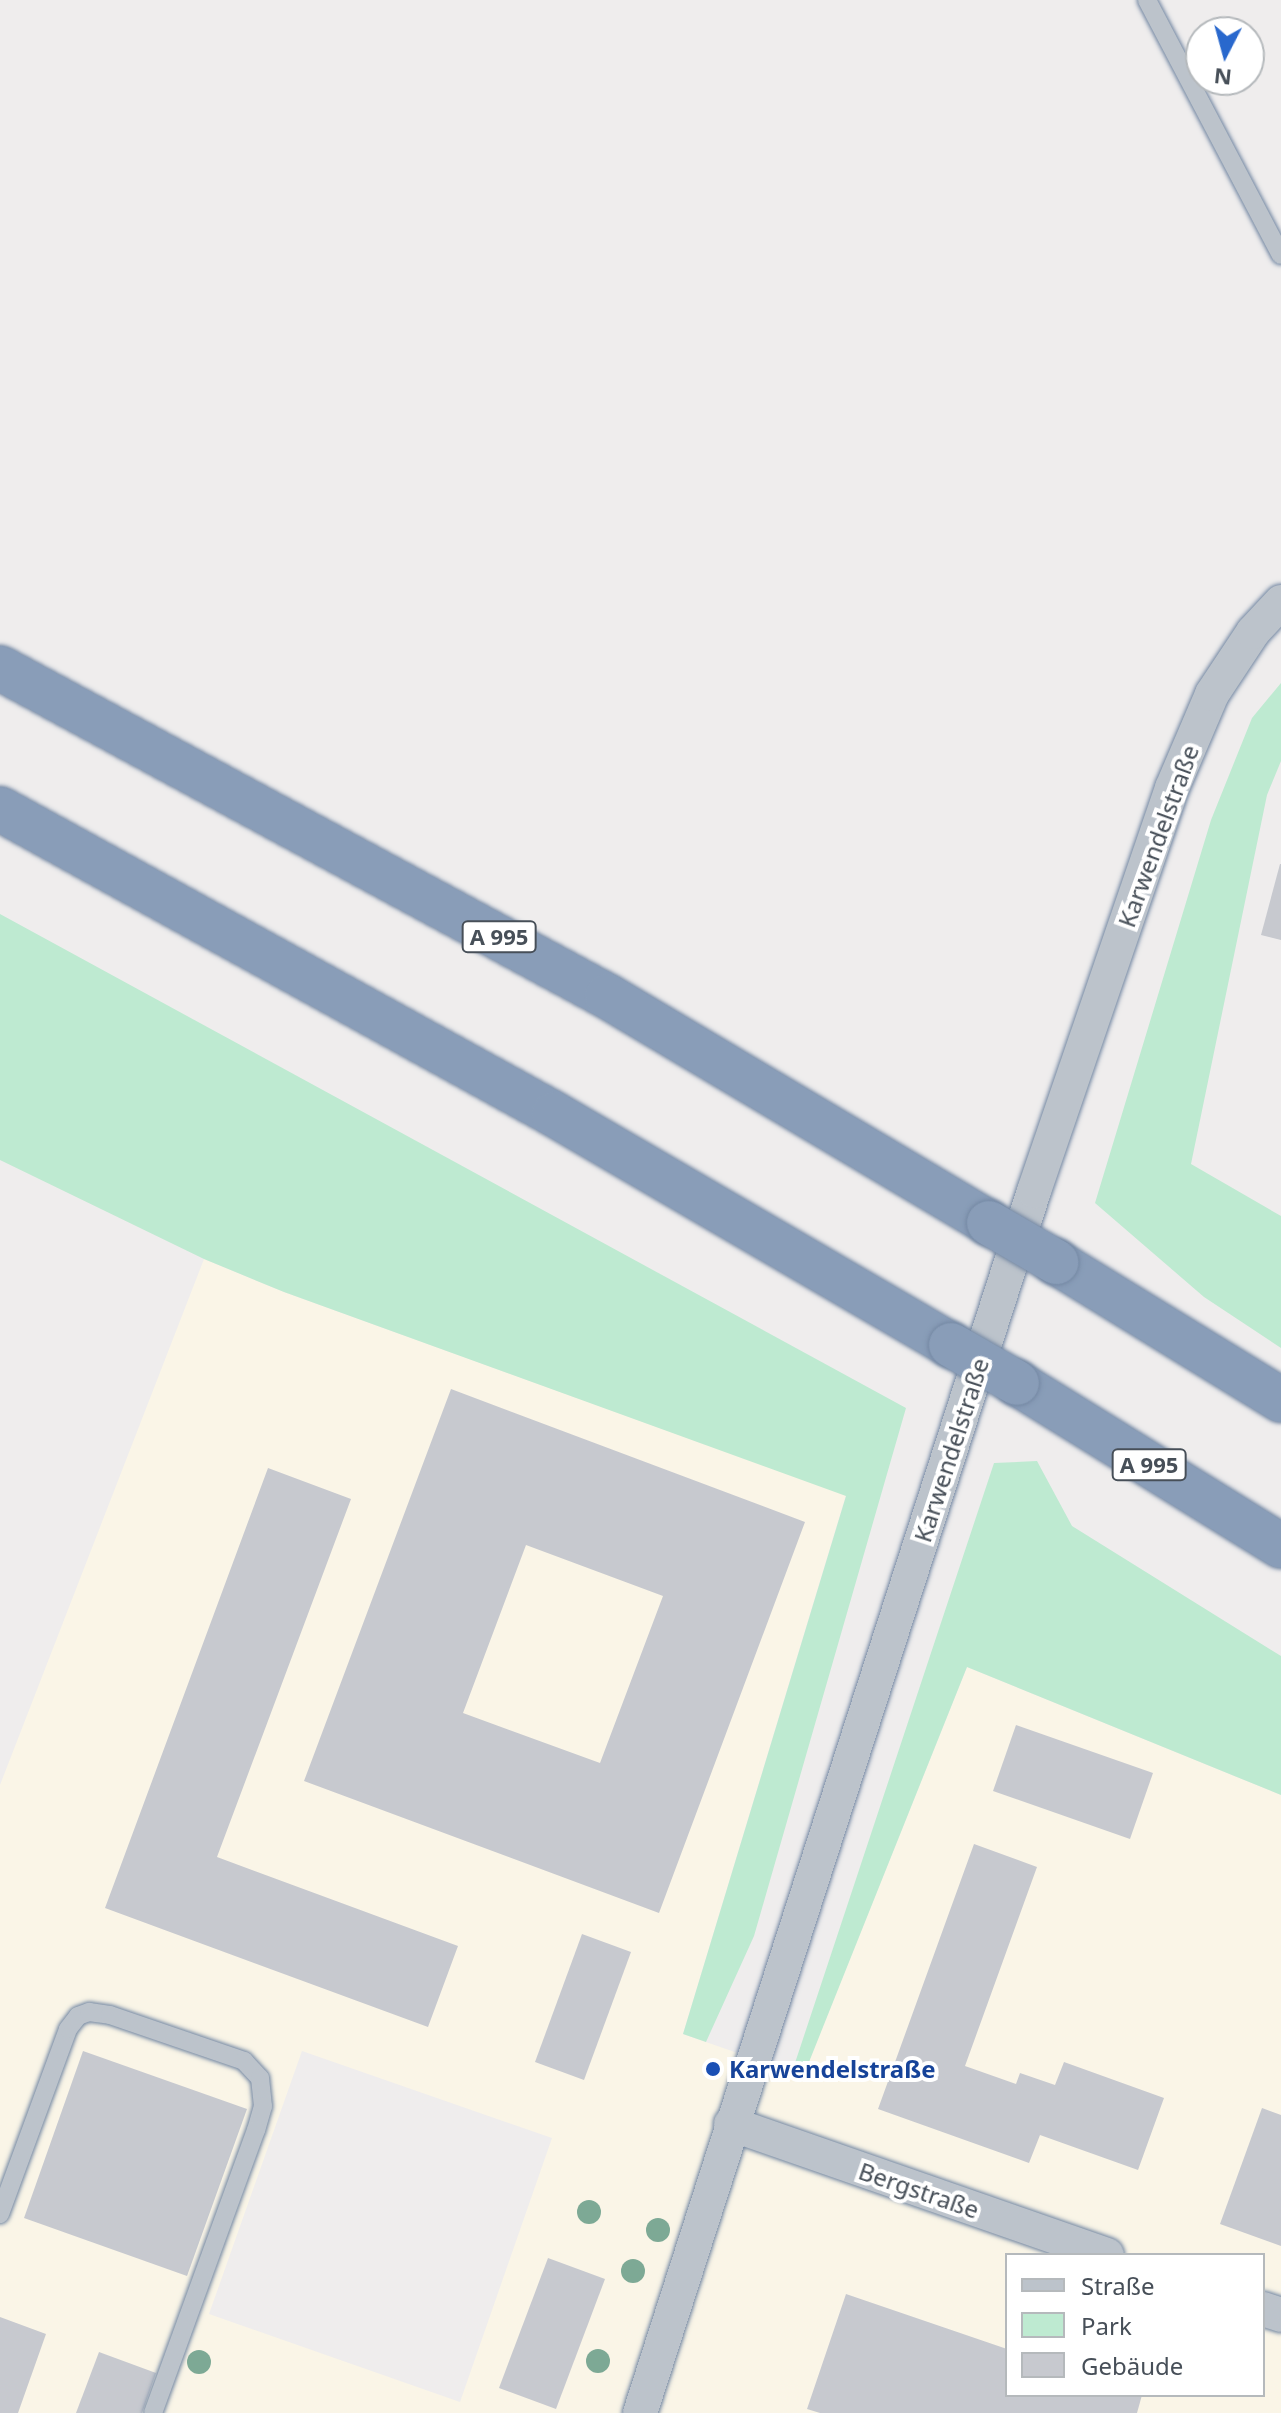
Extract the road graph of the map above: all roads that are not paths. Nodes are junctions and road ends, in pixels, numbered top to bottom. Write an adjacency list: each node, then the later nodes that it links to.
1 (1147, 0): 2 (lane)
2 (1281, 255)
3 (1281, 602): 8 (street, Karwendelstraße)
4 (0, 668): 6 (highway, A 995, bridge)
5 (0, 809): 7 (highway, A 995, bridge)
6 (1281, 1400)
7 (1281, 1546)
8 (731, 2124): 10 (street, Bergstraße); 12 (street, Karwendelstraße)
9 (0, 2214): 11 (lane)
10 (1101, 2253)
11 (153, 2413)
12 (640, 2413)

